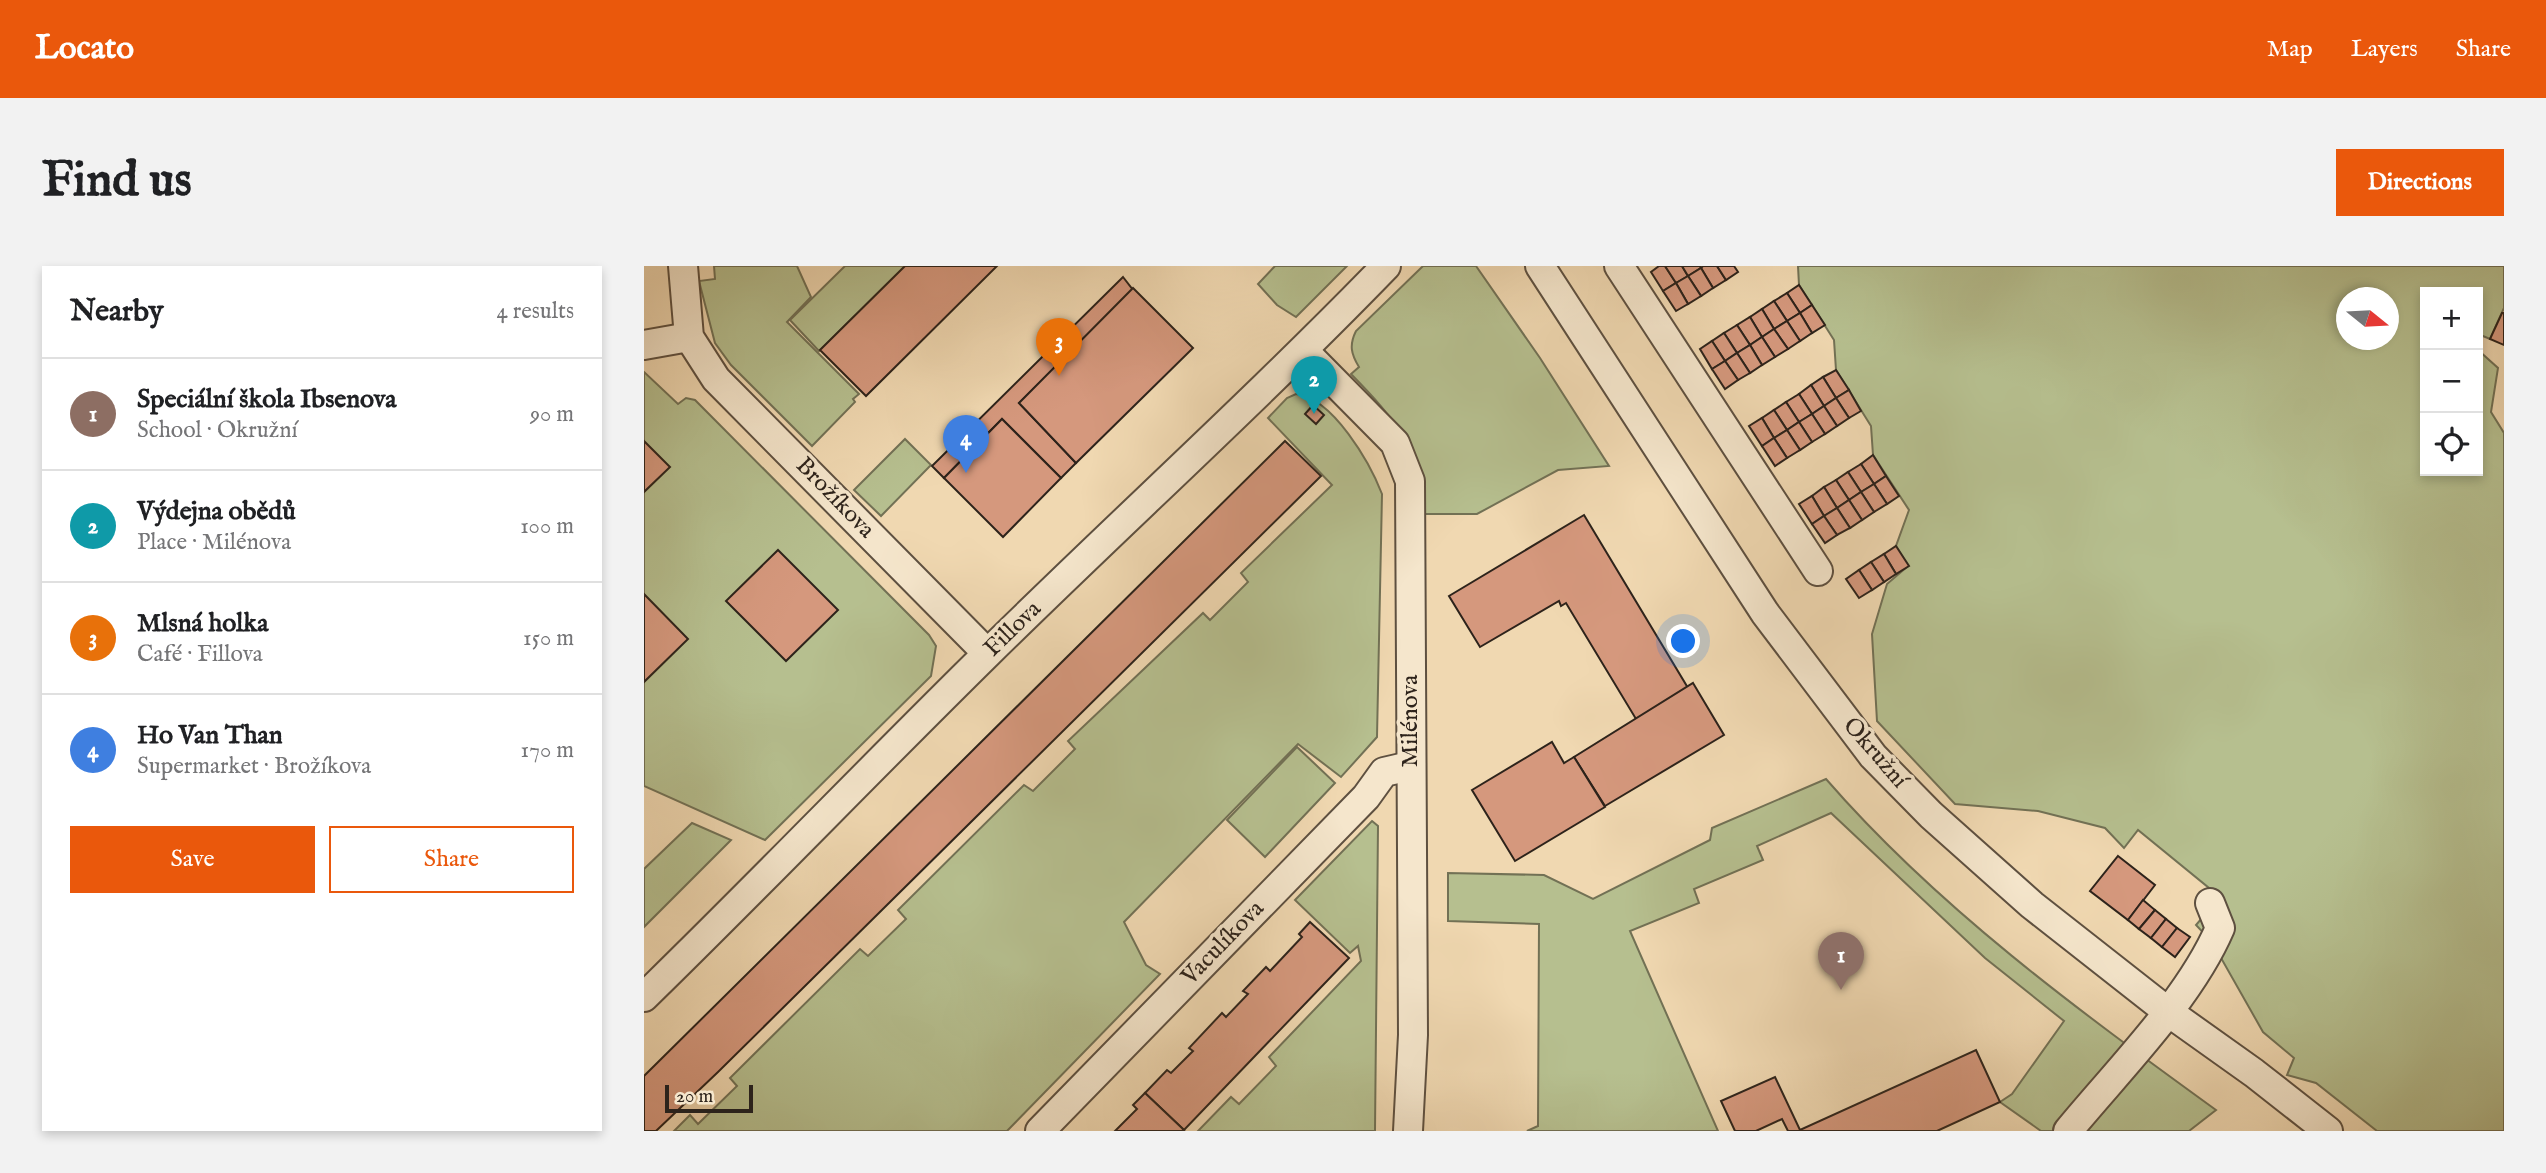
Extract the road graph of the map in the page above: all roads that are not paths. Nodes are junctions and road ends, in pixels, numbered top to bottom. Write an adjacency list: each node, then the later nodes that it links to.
1 (683, 266): 5 (street, Brožíkova)
2 (1387, 266): 7 (street, Fillova)
3 (1540, 266): 13 (street, Okružní)
4 (1619, 266): 8 (street)
5 (689, 337): 6 (street); 9 (street, Brožíkova)
6 (644, 345)
7 (1304, 351): 9 (street, Fillova); 10 (street, Milénova)
8 (1818, 571)
9 (988, 653): 12 (street, Fillova)
10 (1410, 766): 14 (street, Vaculíkova); 15 (street, Milénova)
11 (2210, 903): 13 (street)
12 (644, 998)
13 (2167, 1011): 16 (street); 17 (street, Okružní)
14 (1040, 1131)
15 (1408, 1131)
16 (2068, 1131)
17 (2328, 1131)

